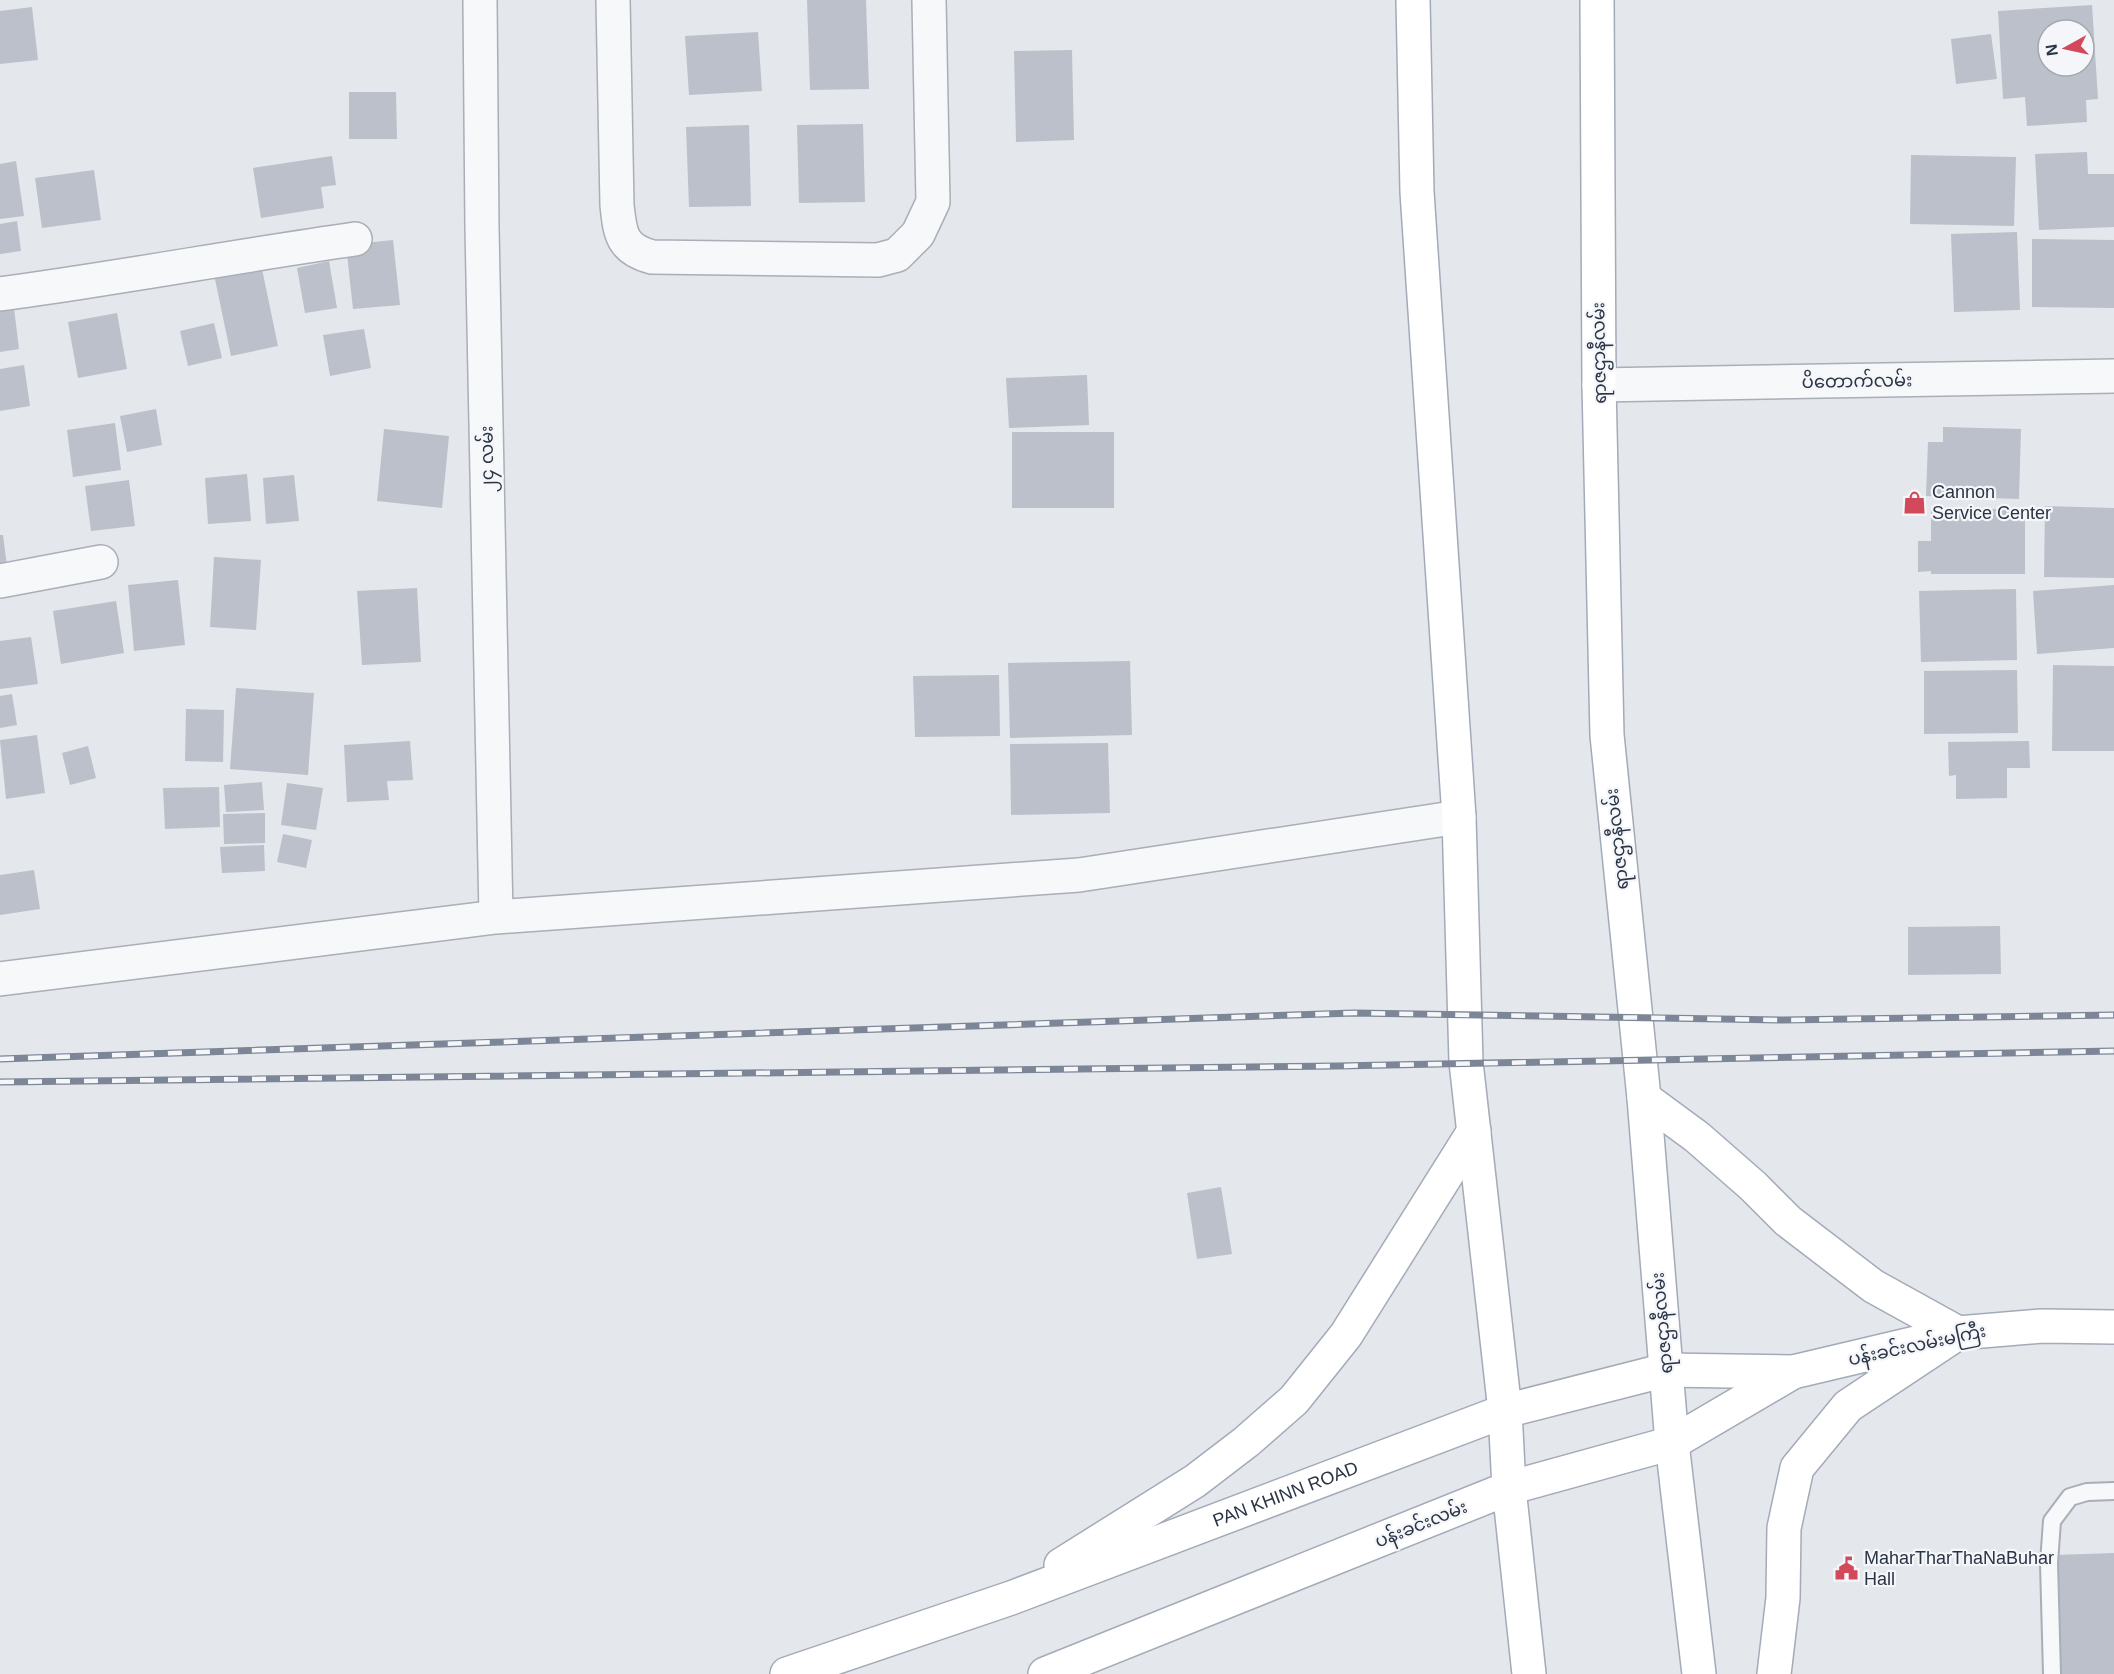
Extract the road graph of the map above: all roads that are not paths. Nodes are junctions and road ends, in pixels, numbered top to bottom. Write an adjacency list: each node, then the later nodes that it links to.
1 (480, 0): 13 (street, ၂၄ လမ်း)
2 (613, 0): 3 (street)
3 (929, 0)
4 (1413, 0): 12 (main road)
5 (1597, 0): 9 (main road, ရာဇဌာနီလမ်း)
6 (355, 240): 7 (street)
7 (0, 294)
8 (2114, 376): 9 (street, ပိတောက်လမ်း)
9 (1599, 385): 15 (main road, ရာဇဌာနီလမ်း)
10 (101, 562): 11 (street)
11 (0, 581)
12 (1460, 817): 13 (street); 16 (main road)
13 (496, 917): 14 (street)
14 (0, 979)
15 (1644, 1098): 18 (main road); 19 (main road, ရာဇဌာနီလမ်း)
16 (1474, 1131): 21 (main road); 25 (main road)
17 (2114, 1327): 18 (main road, ပန်းခင်းလမ်းမကြီး)
18 (1958, 1333): 20 (main road, ပန်းခင်းလမ်းမကြီး); 30 (main road)
19 (1666, 1370): 20 (main road, PAN KHINN ROAD); 21 (main road, PAN KHINN ROAD); 22 (main road, ရာဇဌာနီလမ်း)
20 (1793, 1372): 22 (main road, ပန်းခင်းလမ်း)
21 (1505, 1411): 23 (main road); 25 (main road, PAN KHINN ROAD)
22 (1672, 1443): 23 (main road, ပန်းခင်းလမ်း); 29 (main road, ရာဇဌာနီလမ်း)
23 (1509, 1488): 27 (main road, ပန်းခင်းလမ်း); 28 (main road)
24 (2114, 1491): 31 (lane)
25 (1011, 1598): 26 (main road, PAN KHINN ROAD)
26 (787, 1674)
27 (1045, 1674)
28 (1529, 1674)
29 (1699, 1674)
30 (1774, 1674)
31 (2052, 1674)

